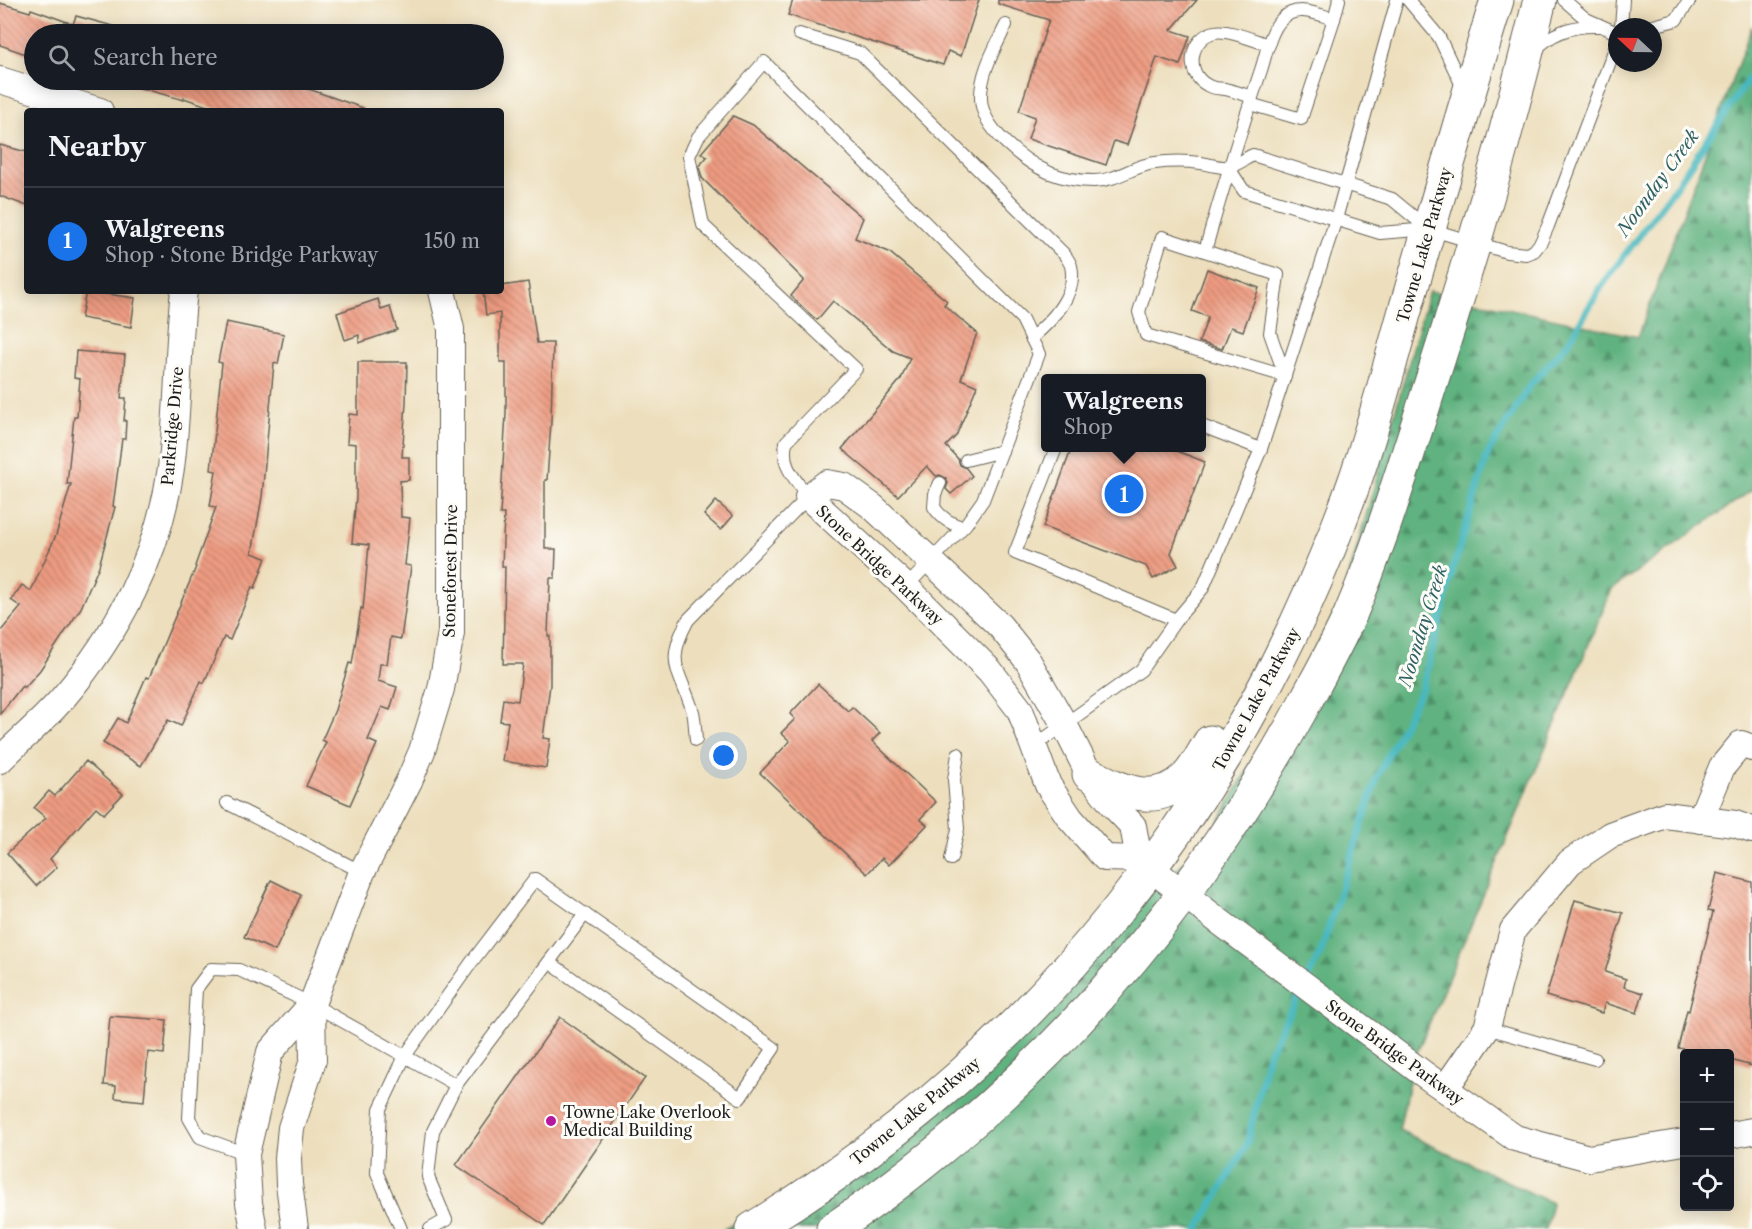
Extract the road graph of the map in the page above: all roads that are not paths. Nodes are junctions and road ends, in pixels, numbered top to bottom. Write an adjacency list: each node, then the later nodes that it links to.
1 (1339, 0): 10 (lane)
2 (1397, 0): 26 (lane)
3 (1408, 0): 22 (lane)
4 (1497, 0): 22 (main road, Towne Lake Parkway)
5 (1540, 0): 17 (main road)
6 (1564, 0): 13 (lane)
7 (1623, 0): 9 (lane)
8 (1690, 0): 11 (lane)
9 (1622, 18)
10 (1334, 19): 16 (lane); 23 (lane)
11 (1662, 24)
12 (1006, 25): 25 (lane)
13 (1599, 26): 14 (lane); 17 (lane)
14 (1608, 30)
15 (799, 34): 33 (lane)
16 (1269, 45): 23 (lane); 23 (lane)
17 (1523, 67): 29 (main road)
18 (1608, 67): 29 (lane)
19 (0, 80): 20 (street)
20 (24, 87)
21 (32, 90): 24 (street)
22 (1467, 97): 28 (main road, Towne Lake Parkway)
23 (1251, 100): 25 (lane)
24 (90, 108)
25 (1228, 167): 26 (lane); 27 (lane); 30 (lane)
26 (1346, 184): 27 (lane); 28 (lane)
27 (1336, 219): 28 (lane); 34 (lane)
28 (1429, 229): 29 (lane); 46 (main road, Towne Lake Parkway)
29 (1475, 243): 60 (main road)
30 (1205, 251): 34 (lane); 34 (lane)
31 (184, 294): 52 (street, Parkridge Drive)
32 (443, 294): 59 (street, Stoneforest Drive)
33 (1031, 338): 37 (lane); 41 (lane)
34 (1285, 376): 36 (lane)
35 (1206, 428): 36 (lane)
36 (1261, 449): 45 (lane)
37 (1002, 451): 39 (lane); 42 (lane)
38 (1054, 452): 45 (lane)
39 (966, 460)
40 (940, 483): 42 (lane)
41 (808, 497): 43 (street, Stone Bridge Parkway); 44 (street, Stone Bridge Parkway); 48 (lane)
42 (963, 527): 43 (lane)
43 (930, 561): 44 (lane); 47 (street, Stone Bridge Parkway)
44 (906, 587): 49 (street, Stone Bridge Parkway)
45 (1176, 620): 47 (lane)
46 (1260, 696): 53 (main road); 58 (main road, Towne Lake Parkway)
47 (1064, 724): 49 (lane); 53 (street, Stone Bridge Parkway)
48 (696, 740)
49 (1033, 747): 58 (street, Stone Bridge Parkway)
50 (1752, 748): 55 (street)
51 (958, 754): 57 (lane)
52 (0, 760)
53 (1089, 774): 58 (street, Stone Bridge Parkway)
54 (227, 803): 59 (lane)
55 (1700, 820): 56 (street); 64 (street)
56 (1752, 830)
57 (951, 859)
58 (1145, 863): 60 (street, Stone Bridge Parkway); 77 (main road, Towne Lake Parkway)
59 (362, 872): 63 (street, Stoneforest Drive)
60 (1184, 894): 67 (street, Stone Bridge Parkway); 78 (main road)
61 (585, 914): 62 (lane); 62 (lane); 65 (lane)
62 (549, 962): 68 (lane)
63 (312, 1004): 65 (lane); 72 (street, Stoneforest Drive); 72 (lane); 74 (street, Stoneforest Drive)
64 (1486, 1028): 66 (lane); 67 (street)
65 (405, 1056): 68 (lane); 75 (lane)
66 (1594, 1059)
67 (1435, 1082): 71 (street, Stone Bridge Parkway)
68 (456, 1085): 76 (lane)
69 (1752, 1131): 70 (street)
70 (1734, 1134)
71 (1680, 1143)
72 (246, 1154): 73 (street, Stoneforest Drive)
73 (254, 1229)
74 (295, 1229)
75 (401, 1229)
76 (430, 1229)
77 (752, 1229)
78 (833, 1229)

